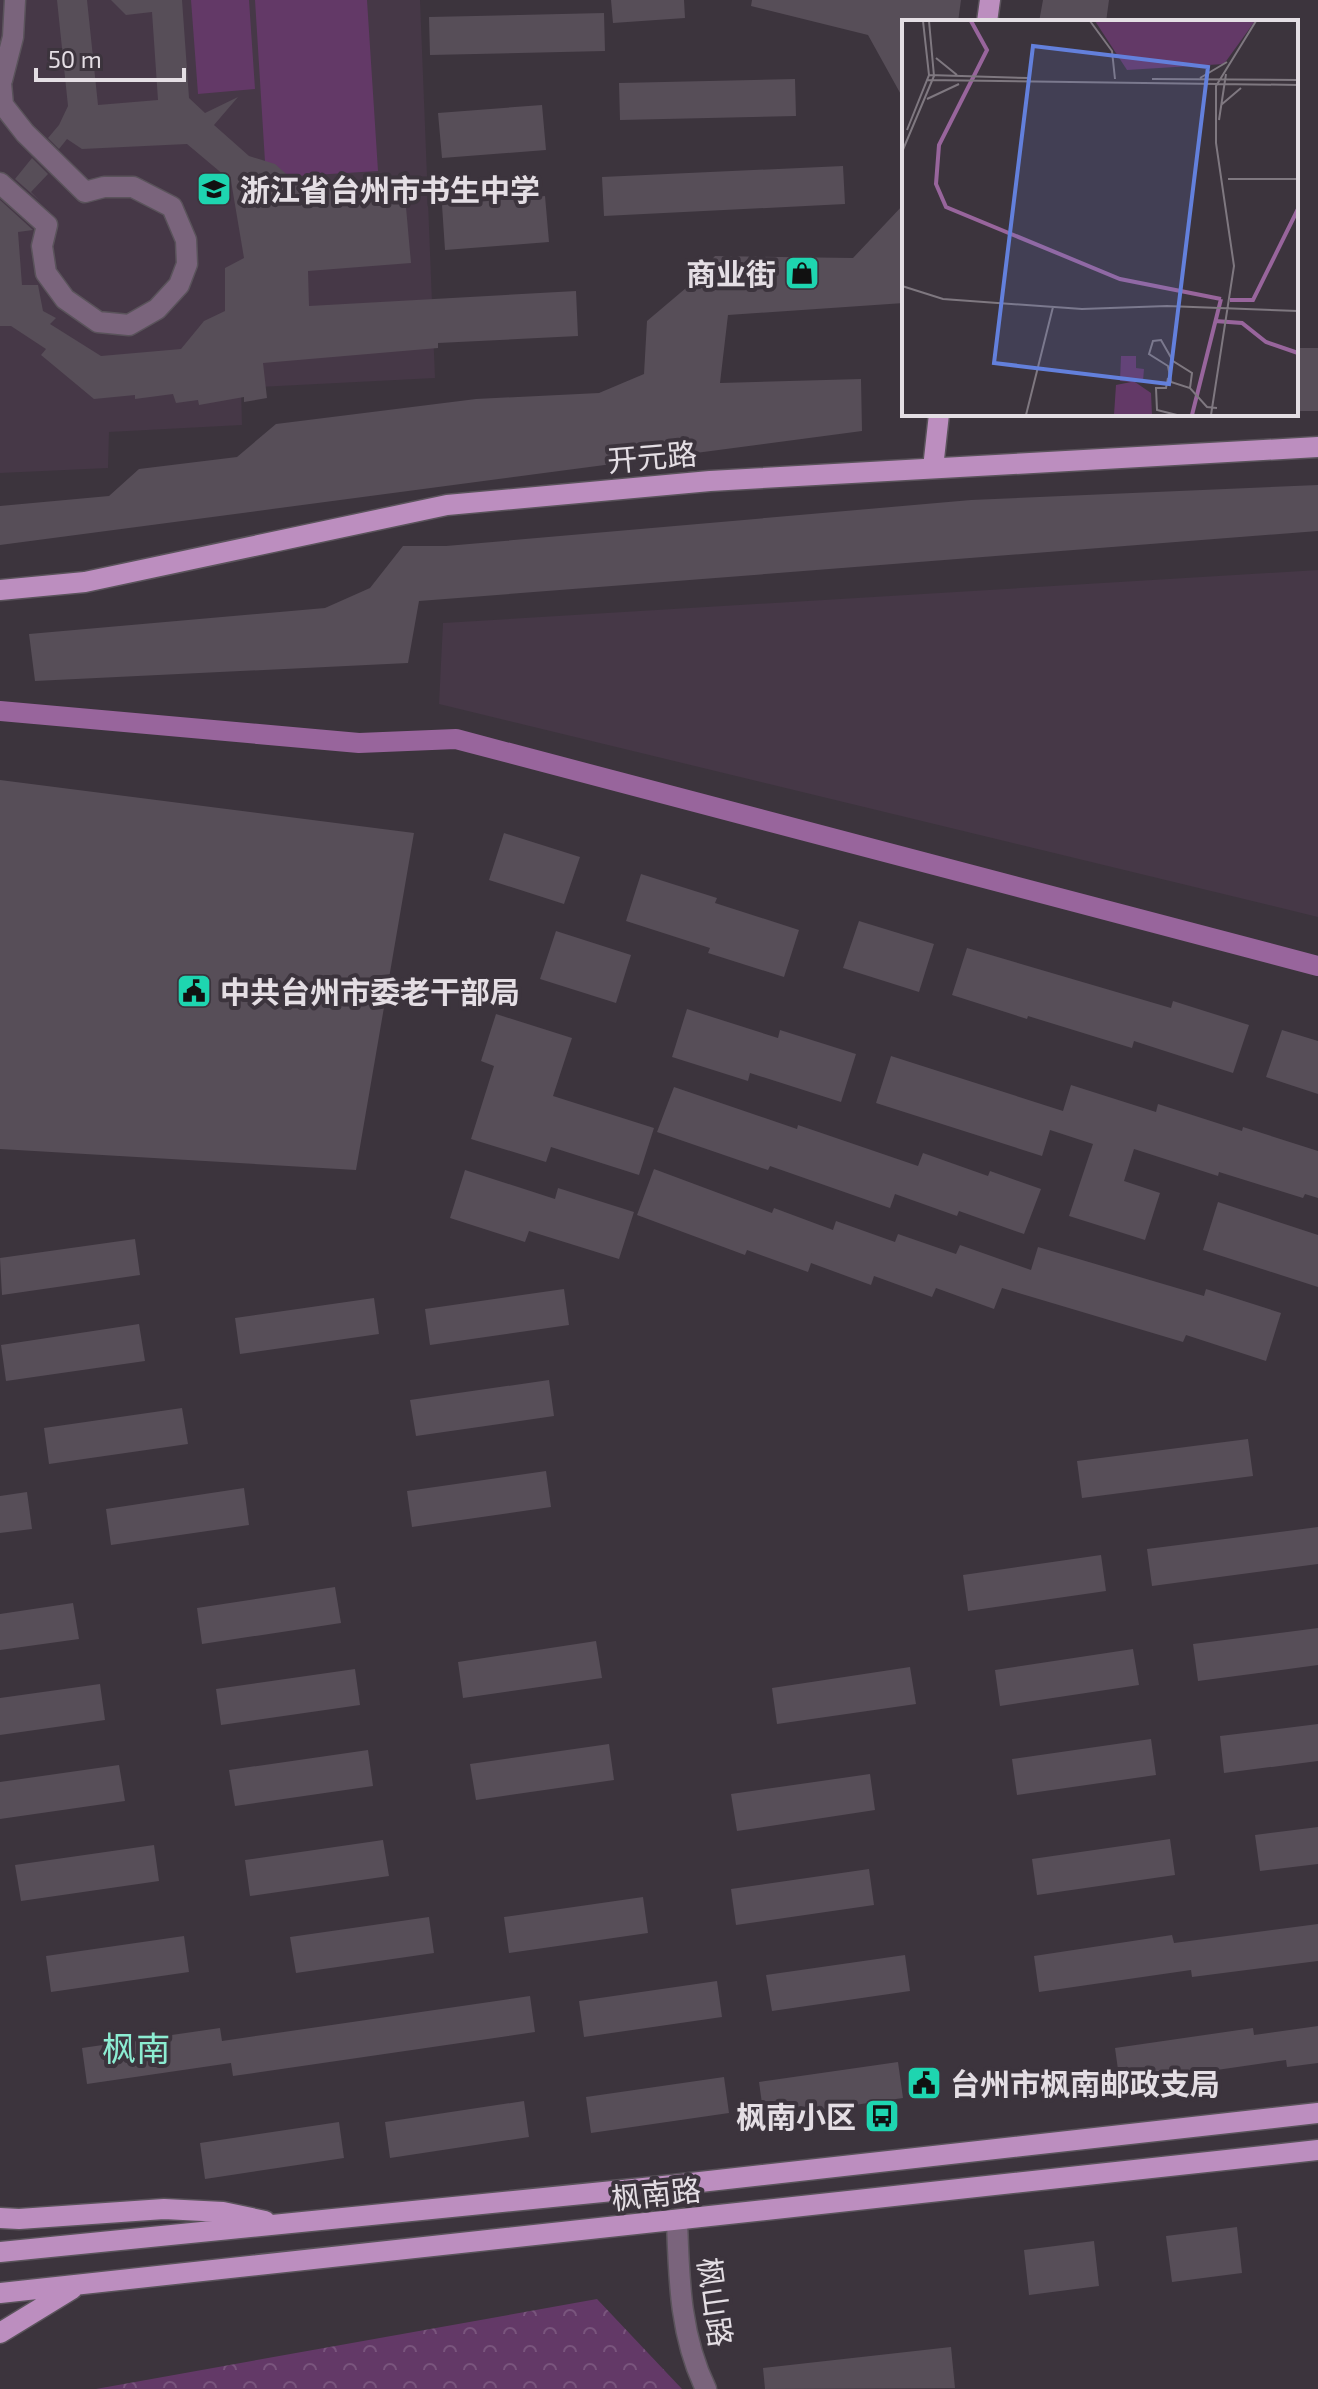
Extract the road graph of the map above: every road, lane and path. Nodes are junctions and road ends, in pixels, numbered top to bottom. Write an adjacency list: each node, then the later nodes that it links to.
1 (15, 0): 4 (street)
2 (990, 0): 3 (main road)
3 (987, 20)
4 (1, 76): 5 (street)
5 (0, 183)
6 (939, 416): 8 (main road)
7 (1318, 447): 8 (main road, 开元路)
8 (933, 468): 9 (main road, 开元路)
9 (0, 590)
10 (1318, 2113): 14 (main road, 枫南路)
11 (1318, 2150): 13 (main road, 枫南路)
12 (0, 2218): 14 (main road)
13 (677, 2221): 16 (main road, 枫南路); 19 (street, 枫山路)
14 (281, 2225): 15 (main road, 枫南路)
15 (0, 2252)
16 (80, 2284): 17 (main road, 枫南路); 18 (main road)
17 (0, 2293)
18 (0, 2333)
19 (706, 2389)

